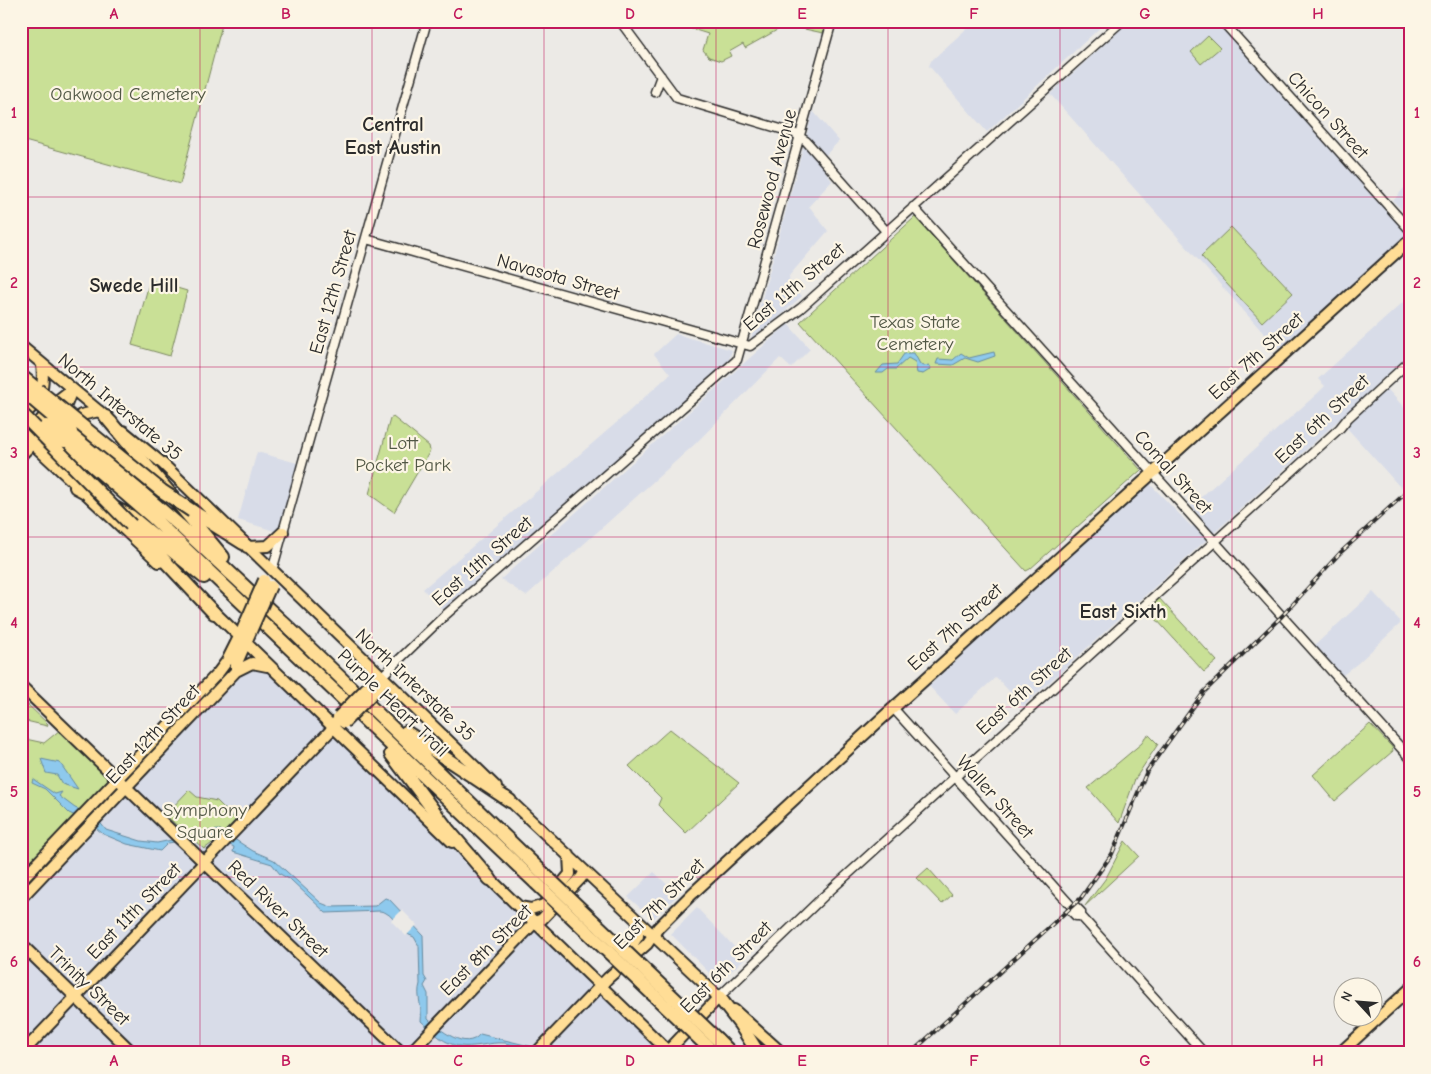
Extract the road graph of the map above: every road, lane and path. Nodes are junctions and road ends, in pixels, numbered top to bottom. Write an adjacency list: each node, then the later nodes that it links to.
1 (427, 21): 12 (street, East 12th Street)
2 (620, 21): 6 (street)
3 (832, 21): 8 (street, Rosewood Avenue)
4 (1122, 21): 9 (street, East 11th Street)
5 (1222, 21): 10 (street, Chicon Street)
6 (661, 76): 7 (street); 8 (street)
7 (655, 92)
8 (800, 137): 11 (street); 15 (street, Rosewood Avenue)
9 (914, 207): 11 (street, East 11th Street); 26 (street, Comal Street)
10 (1410, 230)
11 (886, 231): 15 (street, East 11th Street)
12 (366, 239): 15 (street, Navasota Street); 28 (street, East 12th Street)
13 (1410, 240): 26 (main road, East 7th Street)
14 (21, 346): 17 (main road, North Interstate 35)
15 (742, 346): 40 (street, East 11th Street)
16 (1410, 361): 29 (street, East 6th Street)
17 (42, 365): 19 (main road, North Interstate 35); 20 (main road)
18 (21, 376): 20 (highway)
19 (72, 390): 21 (main road, North Interstate 35); 23 (main road)
20 (25, 403): 22 (highway, Purple Heart Trail, bridge); 30 (highway, bridge); 32 (highway, bridge)
21 (102, 414): 25 (main road); 30 (main road, North Interstate 35); 33 (highway)
22 (67, 437): 33 (highway, Purple Heart Trail); 35 (highway, Purple Heart Trail)
23 (26, 440): 24 (main road); 25 (main road)
24 (21, 455)
25 (57, 465): 27 (main road)
26 (1153, 474): 29 (street, Comal Street); 42 (main road, East 7th Street)
27 (76, 487): 32 (main road); 35 (highway)
28 (283, 532): 30 (main road); 31 (street, East 12th Street)
29 (1215, 542): 44 (street, Comal Street); 45 (street, East 6th Street)
30 (245, 545): 31 (main road, North Interstate 35)
31 (272, 571): 34 (main road, East 12th Street, bridge); 40 (main road, North Interstate 35)
32 (214, 612): 34 (main road)
33 (291, 630): 36 (highway, Purple Heart Trail)
34 (245, 636): 38 (main road); 39 (main road, East 12th Street); 46 (main road, East 12th Street)
35 (281, 640): 37 (highway, Purple Heart Trail)
36 (322, 660): 48 (highway); 55 (highway, Purple Heart Trail)
37 (305, 663): 54 (highway); 55 (highway, Purple Heart Trail)
38 (270, 667): 39 (main road); 43 (main road)
39 (236, 672): 47 (main road, East 12th Street)
40 (378, 681): 43 (main road, East 11th Street, bridge); 48 (main road, North Interstate 35)
41 (21, 686): 46 (main road, Red River Street)
42 (893, 708): 45 (street, Waller Street); 61 (main road, East 7th Street)
43 (333, 728): 52 (main road, East 11th Street); 54 (main road)
44 (1410, 758)
45 (955, 777): 67 (street, East 6th Street); 78 (street, Waller Street)
46 (118, 779): 47 (main road, Red River Street); 49 (main road, East 12th Street)
47 (127, 787): 50 (main road, East 12th Street); 52 (main road, Red River Street)
48 (510, 802): 51 (main road, North Interstate 35)
49 (54, 846): 50 (main road); 56 (main road, East 12th Street)
50 (63, 854): 57 (main road, East 12th Street)
51 (569, 855): 53 (main road, North Interstate 35); 58 (main road)
52 (205, 862): 66 (main road, East 11th Street); 72 (main road, Red River Street)
53 (585, 871): 59 (main road, North Interstate 35); 60 (main road, East 8th Street)
54 (490, 879): 58 (main road)
55 (540, 879): 68 (highway, Purple Heart Trail, bridge)
56 (21, 880)
57 (21, 898)
58 (519, 907): 60 (main road)
59 (638, 921): 61 (main road, North Interstate 35); 63 (main road)
60 (535, 922): 64 (main road); 73 (main road, East 8th Street)
61 (653, 936): 63 (main road, East 7th Street); 67 (main road, North Interstate 35)
62 (21, 944): 66 (main road, Trinity Street)
63 (608, 978): 64 (main road, East 7th Street)
64 (601, 986): 69 (main road); 74 (main road, East 7th Street)
65 (1410, 990): 79 (main road)
66 (75, 997): 70 (main road, East 11th Street); 71 (main road, Trinity Street)
67 (719, 997): 69 (main road, East 6th Street); 76 (highway); 77 (main road, North Interstate 35)
68 (713, 1046): 75 (highway, Purple Heart Trail)
69 (668, 1052)
70 (22, 1053)
71 (133, 1053)
72 (402, 1053)
73 (410, 1053)
74 (536, 1053)
75 (731, 1053)
76 (758, 1053)
77 (782, 1053)
78 (1204, 1053)
79 (1340, 1053)

